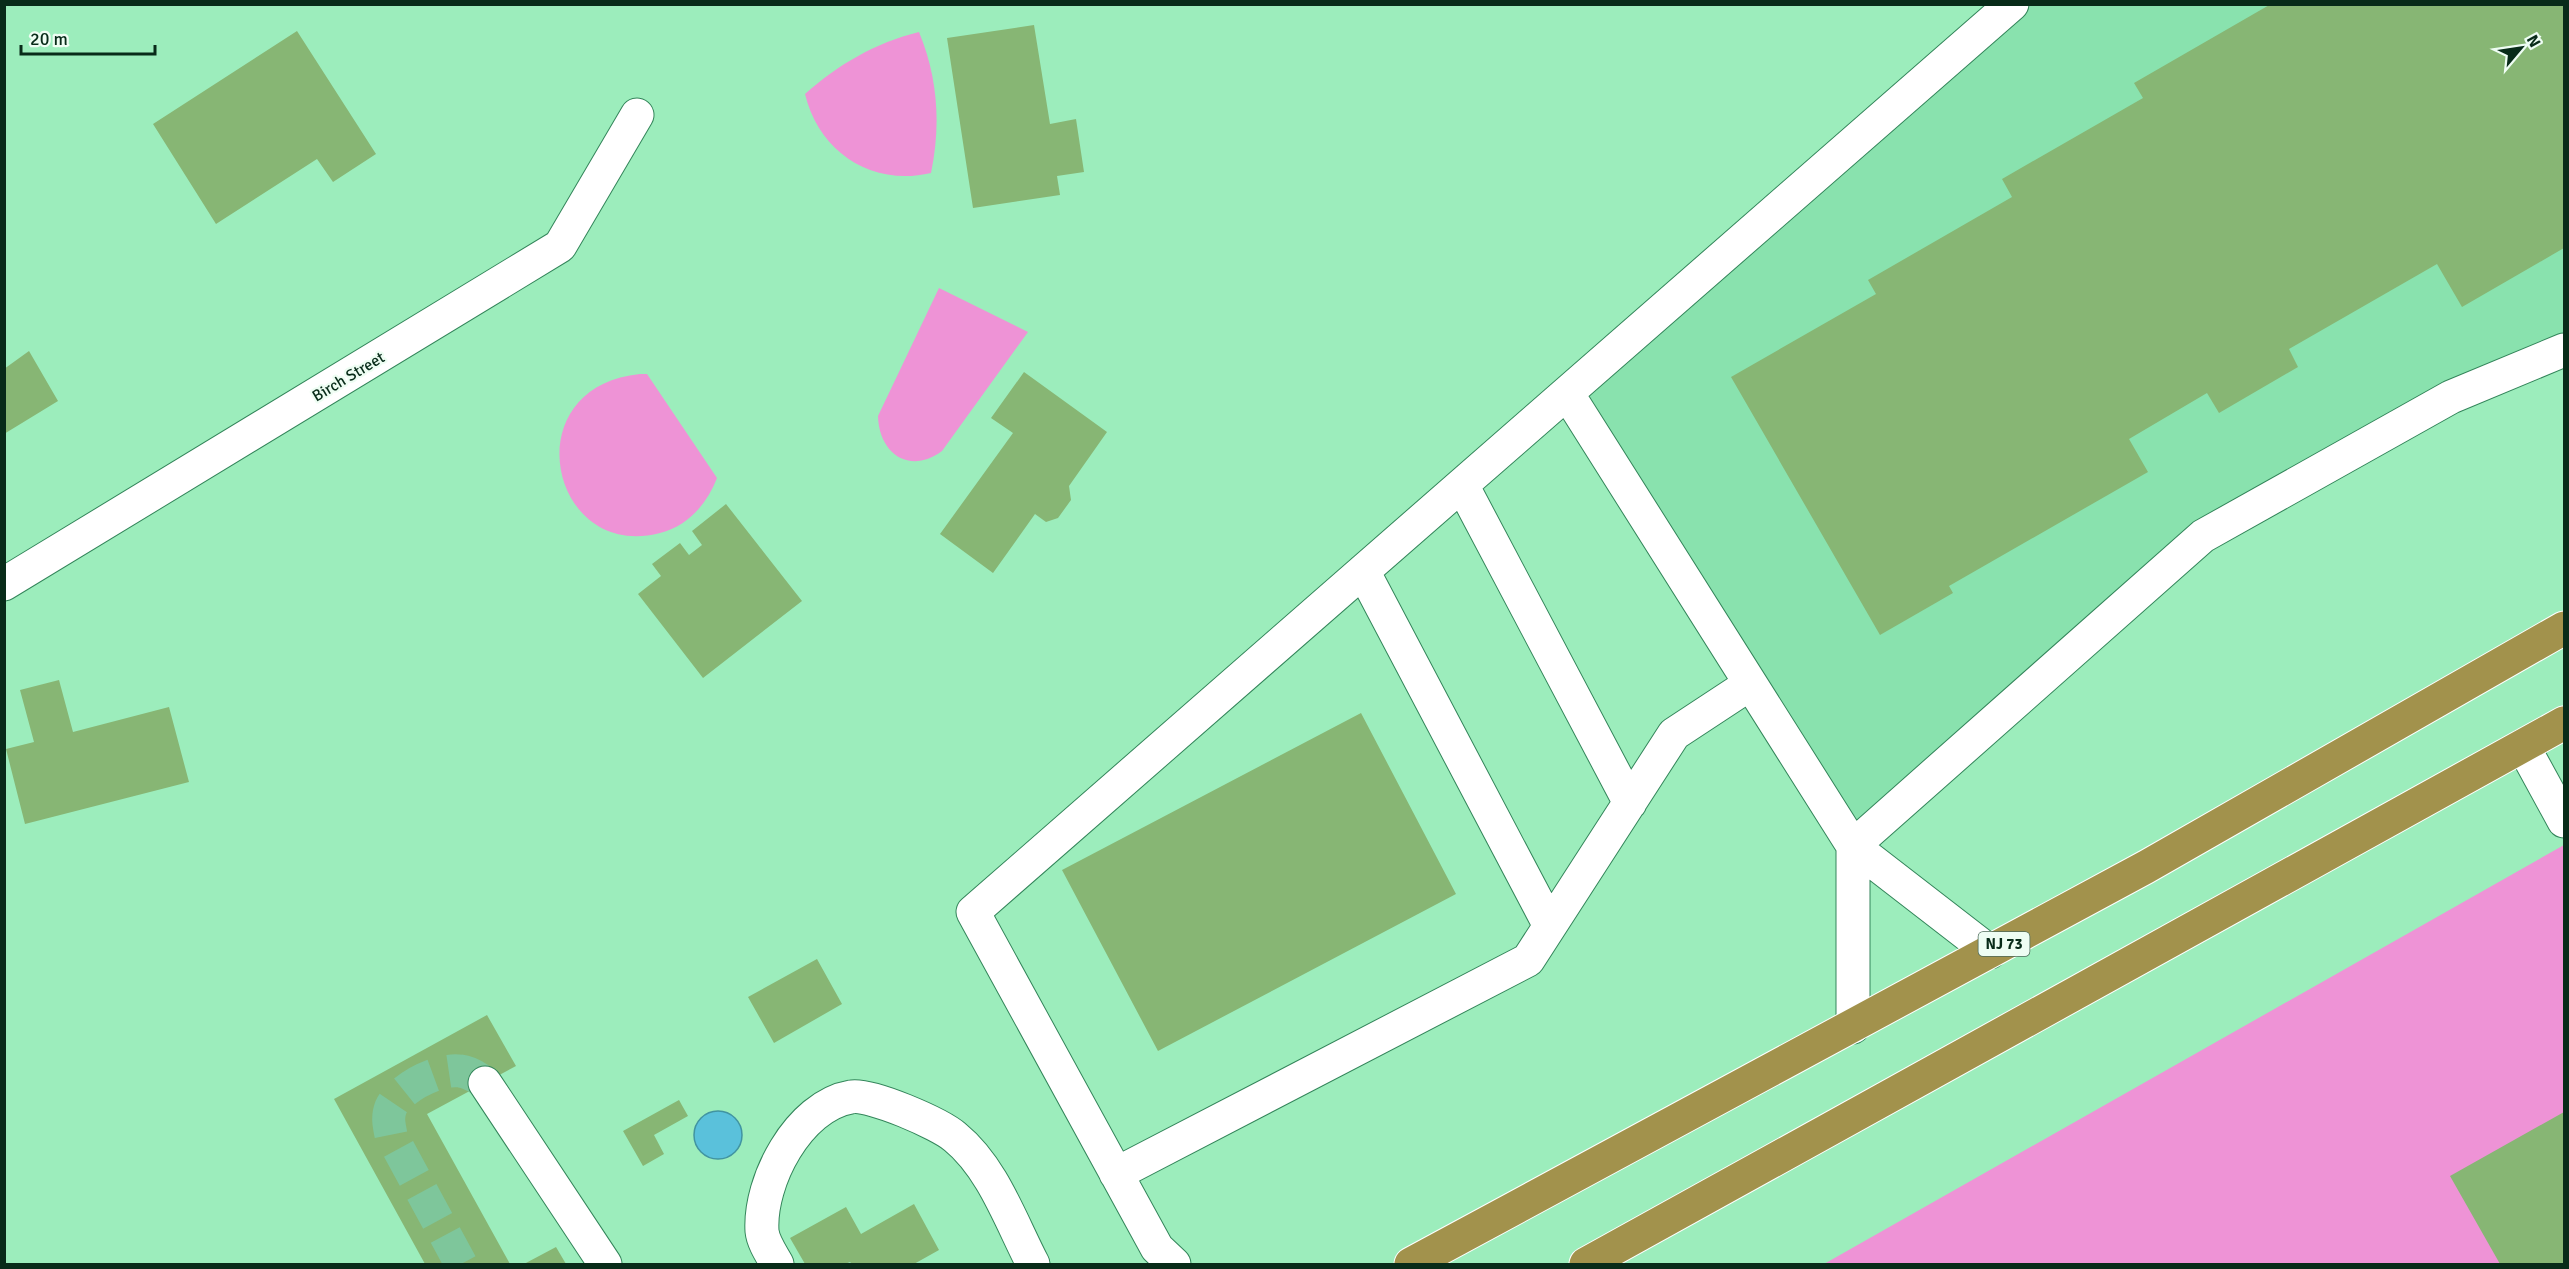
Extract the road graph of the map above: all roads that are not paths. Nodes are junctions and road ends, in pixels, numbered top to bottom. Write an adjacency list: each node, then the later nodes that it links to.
1 (2012, 4): 4 (street)
2 (637, 115): 7 (street, Birch Street)
3 (2565, 350): 14 (street)
4 (1566, 393): 5 (street); 9 (street)
5 (1462, 485): 6 (street); 12 (street)
6 (1363, 571): 15 (street); 19 (street)
7 (4, 584)
8 (2565, 628): 16 (highway, NJ 73)
9 (1750, 684): 12 (street); 14 (street)
10 (2565, 723): 11 (highway)
11 (2523, 746): 13 (street); 25 (highway)
12 (1630, 802): 15 (street)
13 (2565, 821)
14 (1853, 846): 16 (street); 17 (street)
15 (1550, 926): 19 (street)
16 (1990, 952): 17 (highway, NJ 73)
17 (1853, 1027): 24 (highway, NJ 73)
18 (484, 1083): 20 (street)
19 (1116, 1174): 23 (street)
20 (605, 1264)
21 (777, 1264): 22 (street)
22 (1033, 1264)
23 (1174, 1264)
24 (1411, 1264)
25 (1586, 1264)

